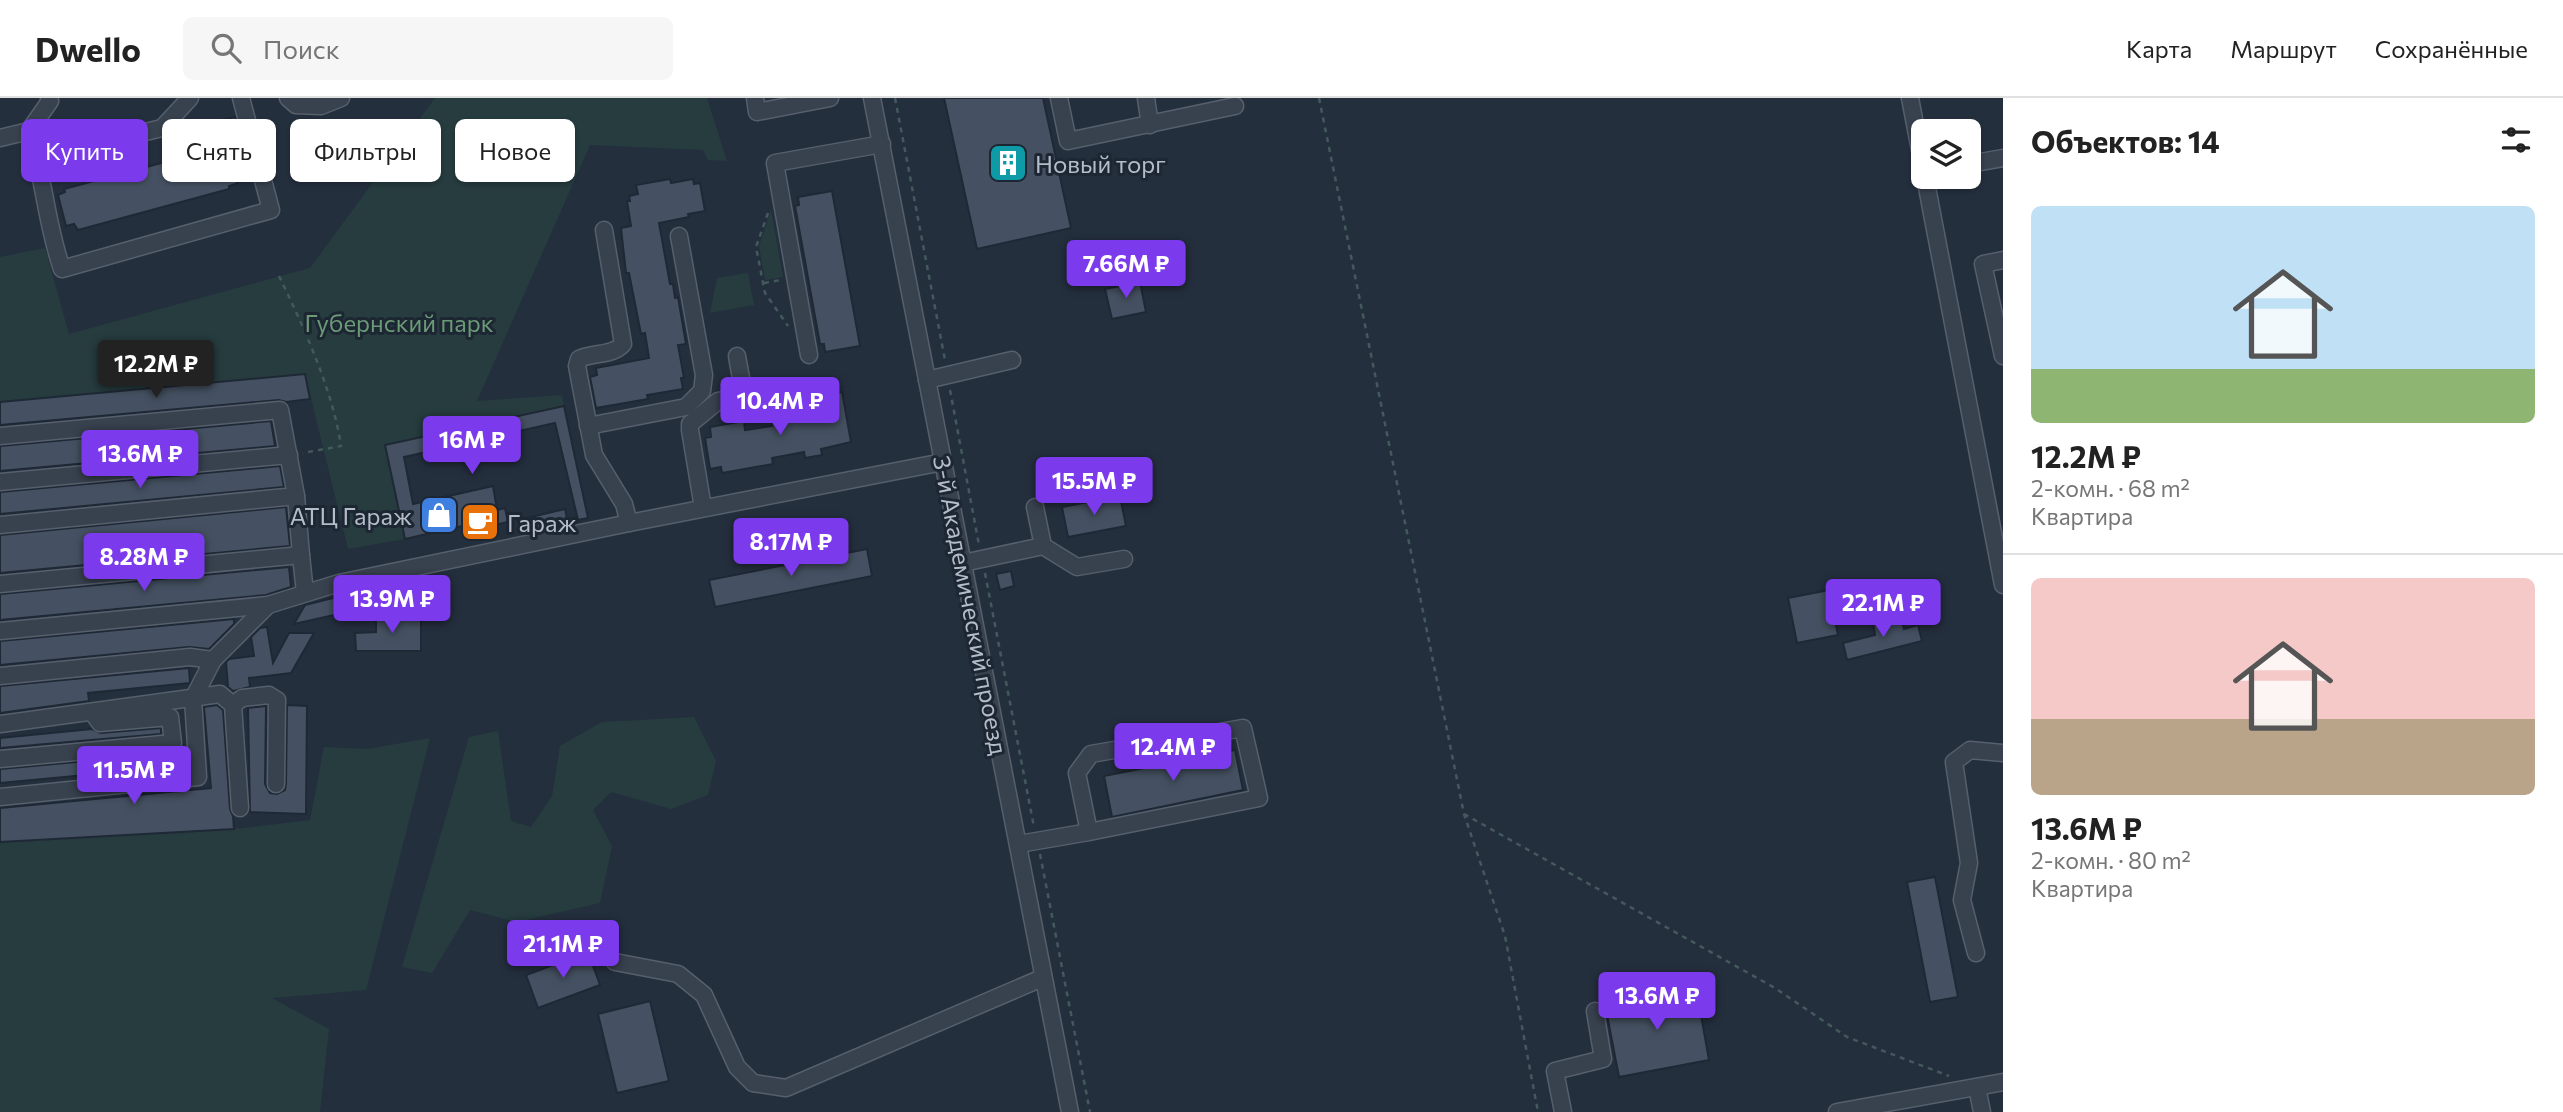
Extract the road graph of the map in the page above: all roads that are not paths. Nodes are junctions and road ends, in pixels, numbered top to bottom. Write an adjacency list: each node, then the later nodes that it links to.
1 (50, 98): 13 (street)
2 (190, 98): 16 (street)
3 (241, 98): 22 (street)
4 (288, 98): 5 (street)
5 (341, 98)
6 (755, 98): 11 (street)
7 (872, 98): 19 (street, 3-й Академический проезд)
8 (1059, 98): 15 (street)
9 (1146, 98): 15 (street)
10 (1910, 98): 14 (street)
11 (824, 99)
12 (1235, 106): 15 (street)
13 (37, 119)
14 (1914, 119)
15 (1150, 125)
16 (148, 131)
17 (21, 133): 18 (street)
18 (0, 138)
19 (882, 144): 27 (street); 31 (street, 3-й Академический проезд)
20 (2003, 158): 21 (street)
21 (1981, 162)
22 (42, 182)
23 (1927, 189): 49 (street)
24 (604, 230): 34 (street)
25 (679, 236): 34 (street)
26 (2003, 260): 29 (street)
27 (809, 355)
28 (737, 356): 33 (street)
29 (2003, 356)
30 (1012, 360): 31 (street)
31 (927, 380): 37 (street, 3-й Академический проезд)
32 (785, 388): 33 (street)
33 (744, 396): 40 (street)
34 (588, 426): 42 (street)
35 (0, 436): 36 (street)
36 (289, 455): 38 (street); 39 (street)
37 (943, 462): 40 (street); 47 (street, 3-й Академический проезд)
38 (0, 482)
39 (296, 496): 43 (street); 45 (street)
40 (704, 508): 42 (street)
41 (1035, 508): 44 (street)
42 (629, 523): 50 (street)
43 (0, 526)
44 (1043, 546): 46 (street); 47 (street)
45 (302, 555): 48 (street); 50 (street)
46 (1124, 559)
47 (963, 563): 65 (street, 3-й Академический проезд)
48 (0, 584)
49 (2003, 585)
50 (305, 593): 51 (street)
51 (268, 605): 52 (street); 53 (street)
52 (0, 631)
53 (213, 660): 54 (street); 55 (street)
54 (0, 676)
55 (193, 699): 56 (street); 57 (street); 62 (street)
56 (233, 705): 61 (street); 63 (street)
57 (92, 712): 58 (street); 60 (street)
58 (0, 724)
59 (2003, 753): 66 (street)
60 (0, 759)
61 (276, 784)
62 (0, 797)
63 (240, 808)
64 (1089, 832): 64 (street); 65 (street)
65 (1019, 844): 68 (street, 3-й Академический проезд)
66 (1976, 953)
67 (615, 962): 68 (street)
68 (1042, 978): 72 (street, 3-й Академический проезд)
69 (1595, 1011): 73 (street)
70 (2003, 1082): 71 (street)
71 (1977, 1087): 74 (street); 75 (street)
72 (1070, 1112)
73 (1563, 1112)
74 (1837, 1112)
75 (1982, 1112)

